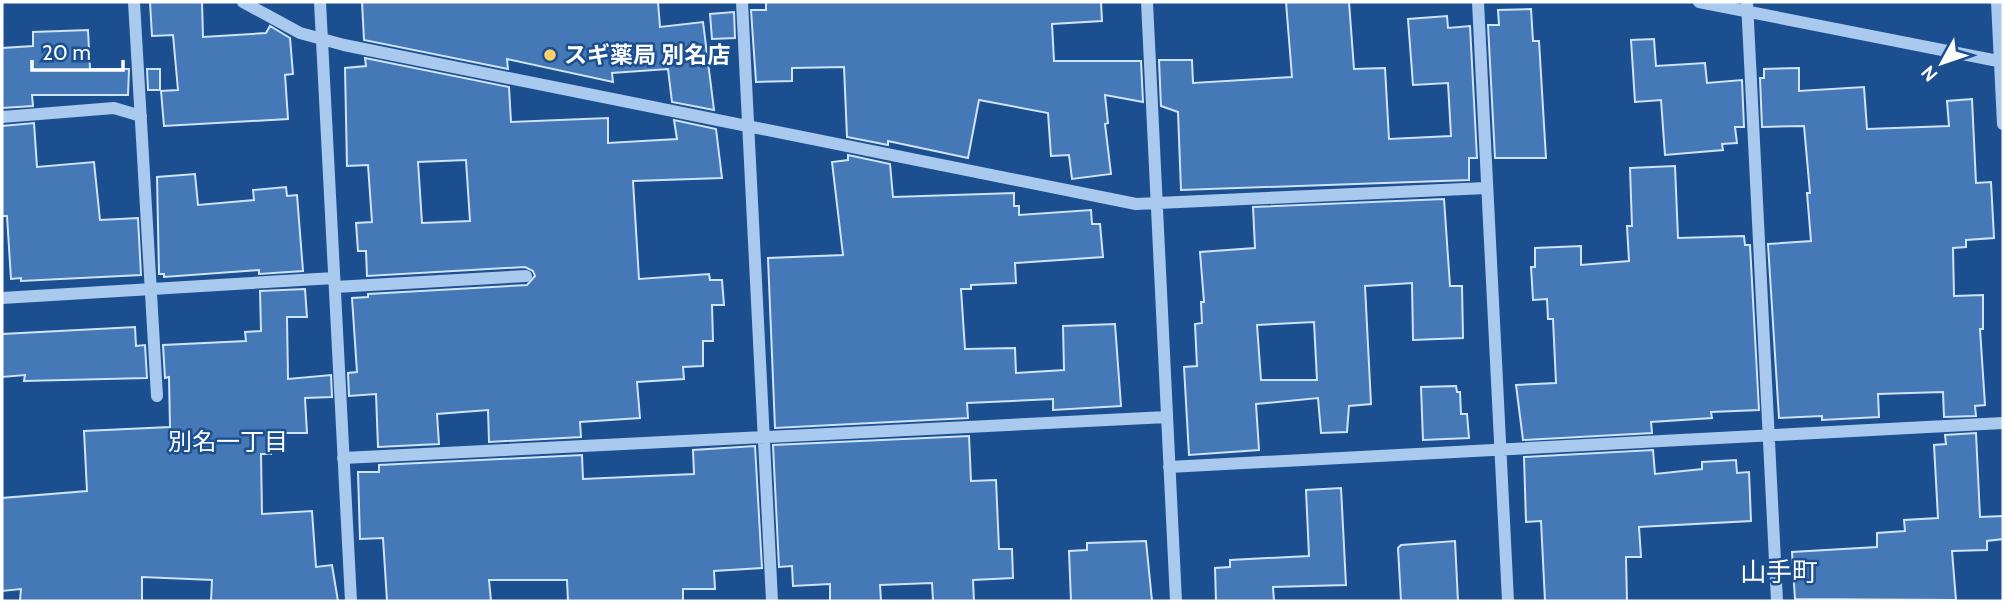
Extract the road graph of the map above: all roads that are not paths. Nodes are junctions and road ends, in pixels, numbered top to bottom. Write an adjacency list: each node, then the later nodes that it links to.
1 (134, 2): 13 (street)
2 (243, 2): 10 (street)
3 (320, 2): 10 (street)
4 (742, 2): 15 (street)
5 (1147, 2): 17 (street)
6 (1478, 2): 16 (street)
7 (1699, 2): 9 (street)
8 (1997, 2): 11 (street)
9 (1747, 6): 11 (street); 25 (street)
10 (322, 40): 15 (street); 19 (street)
11 (2002, 62): 14 (street)
12 (2, 117): 13 (street)
13 (141, 117): 20 (street)
14 (2003, 124)
15 (750, 126): 17 (street); 26 (street)
16 (1486, 188): 17 (street); 27 (street)
17 (1156, 204): 23 (street)
18 (526, 276): 19 (street)
19 (335, 282): 20 (street); 28 (street)
20 (150, 289): 21 (street); 22 (street)
21 (2, 298)
22 (157, 396)
23 (1167, 417): 26 (street); 29 (street)
24 (2003, 423): 25 (street)
25 (1769, 434): 27 (street); 34 (street)
26 (764, 435): 28 (street); 31 (street)
27 (1500, 447): 29 (street); 33 (street)
28 (343, 458): 30 (street)
29 (1169, 467): 32 (street)
30 (351, 601)
31 (772, 601)
32 (1176, 601)
33 (1508, 601)
34 (1777, 601)

